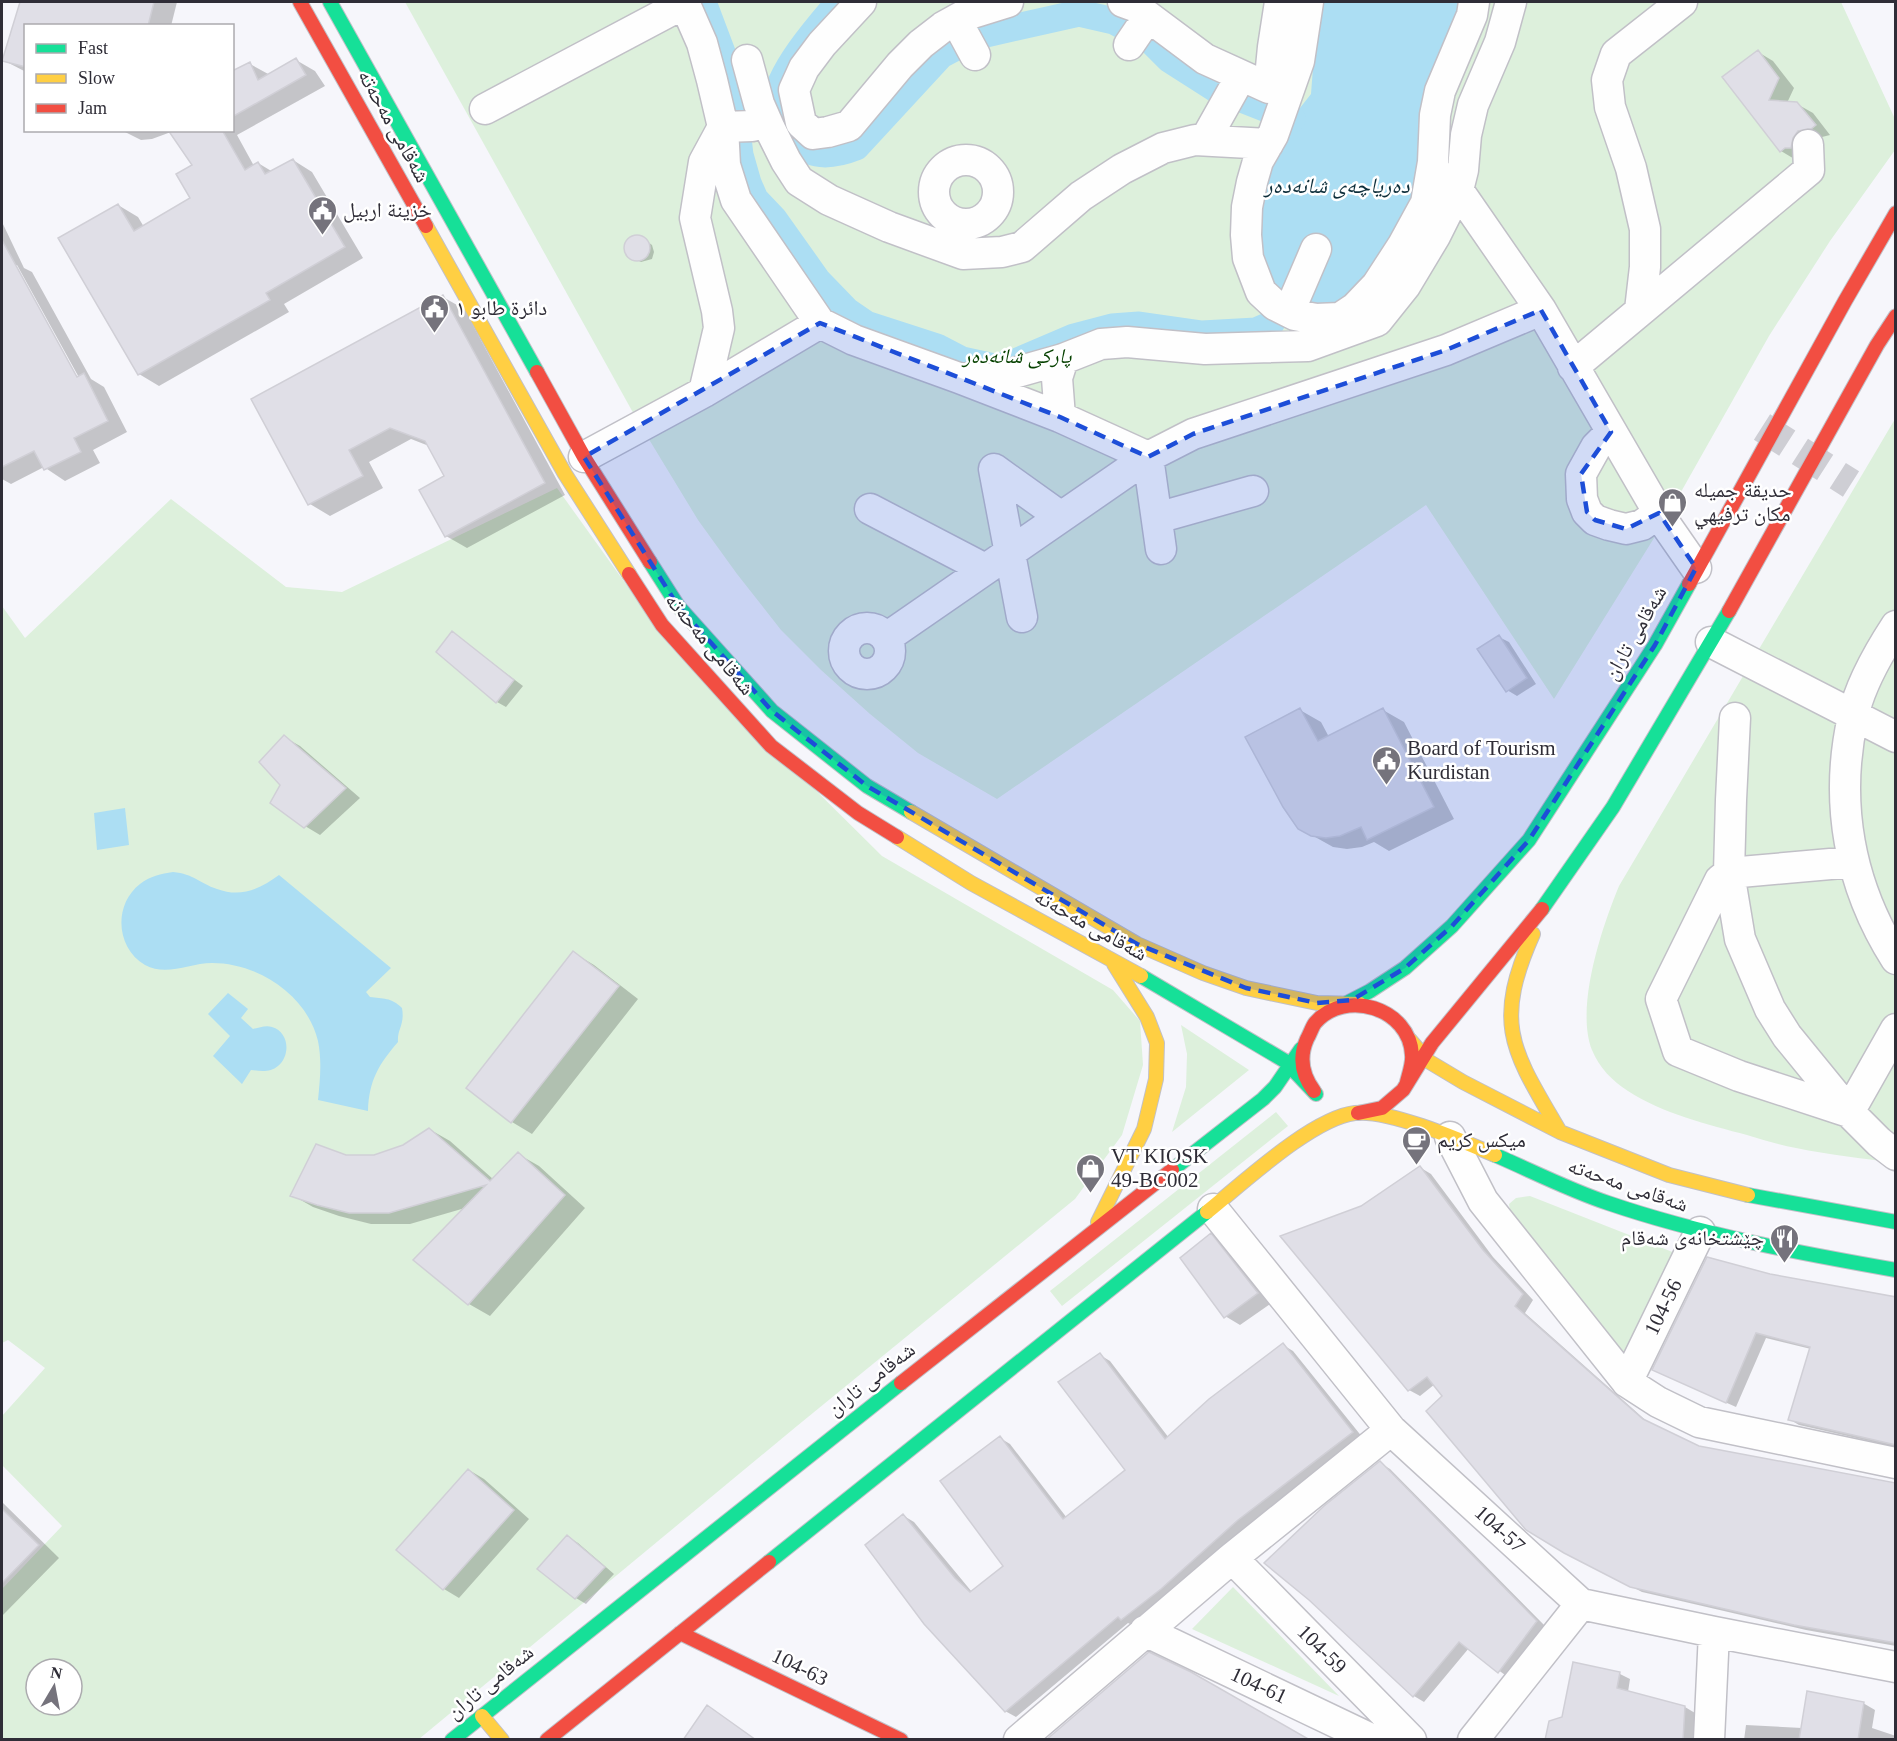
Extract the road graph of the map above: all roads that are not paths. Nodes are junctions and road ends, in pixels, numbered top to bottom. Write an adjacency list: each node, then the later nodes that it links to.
1 (300, 2): 63 (main road, شەقامی مەحەتە)
2 (330, 2): 41 (main road, شەقامی مەحەتە)
3 (684, 2): 19 (street); 20 (street)
4 (861, 2): 12 (street)
5 (1008, 2): 12 (street)
6 (1280, 2): 18 (street)
7 (1308, 2): 21 (street)
8 (1474, 2): 16 (street)
9 (1682, 2): 31 (street)
10 (1514, 5): 17 (street)
11 (1135, 9): 13 (street); 18 (street)
12 (956, 20): 14 (street)
13 (1129, 45)
14 (975, 55)
15 (747, 60): 20 (street)
16 (1452, 65): 17 (street); 24 (street)
17 (1490, 66): 25 (street)
18 (1241, 76): 22 (street)
19 (485, 109)
20 (747, 125): 28 (street); 34 (street); 38 (street)
21 (1270, 139): 22 (street); 32 (street)
22 (1204, 141): 28 (street)
23 (1808, 145): 31 (street)
24 (1432, 162): 25 (street); 32 (street)
25 (1458, 190): 30 (street); 35 (street)
26 (992, 212): 28 (street)
27 (1896, 213): 50 (main road, شەقامی تاران)
28 (1022, 248)
29 (1316, 249): 32 (street)
30 (1541, 310): 36 (street); 42 (street)
31 (1640, 310): 36 (street)
32 (1286, 311)
33 (1896, 316): 55 (main road)
34 (820, 323): 37 (street); 38 (street)
35 (1064, 359): 37 (street); 39 (street)
36 (1573, 367): 40 (street)
37 (959, 378): 39 (street)
38 (704, 392): 41 (street)
39 (1060, 417): 42 (street)
40 (1611, 432): 45 (street); 45 (street)
41 (584, 457): 64 (main road, شەقامی مەحەتە)
42 (1148, 457): 46 (street); 47 (street)
43 (1253, 491): 47 (street)
44 (870, 509): 51 (street)
45 (1659, 513): 50 (street)
46 (1061, 517): 49 (street); 49 (street)
47 (1156, 518): 48 (street)
48 (1161, 549)
49 (1010, 552): 51 (street); 52 (street)
50 (1696, 568): 64 (main road, شەقامی تاران)
51 (985, 569): 54 (street)
52 (1022, 617)
53 (1896, 626): 56 (street)
54 (886, 638)
55 (1711, 642): 56 (street); 61 (main road)
56 (1853, 715): 58 (street); 59 (street)
57 (1735, 718): 60 (street)
58 (1896, 737)
59 (1854, 862): 60 (street); 62 (street)
60 (1730, 873): 72 (street); 72 (street)
61 (1550, 900): 68 (main road); 74 (main road)
62 (1892, 944)
63 (1112, 960): 69 (main road, شەقامی مەحەتە); 79 (main road)
64 (1346, 1006): 66 (main road); 67 (main road)
65 (1896, 1029): 72 (street)
66 (1409, 1039): 68 (main road, شەقامی مەحەتە); 70 (main road)
67 (1305, 1043): 69 (main road, شەقامی تاران); 71 (main road)
68 (1423, 1057): 70 (main road); 74 (main road, شەقامی مەحەتە)
69 (1290, 1067): 71 (main road, شەقامی مەحەتە); 79 (main road, شەقامی تاران)
70 (1407, 1082): 73 (main road)
71 (1316, 1094): 73 (main road)
72 (1849, 1112): 76 (street)
73 (1356, 1113): 75 (main road, شەقامی مەحەتە); 77 (main road)
74 (1560, 1132): 78 (main road, شەقامی مەحەتە)
75 (1450, 1137): 80 (main road, شەقامی مەحەتە); 82 (street)
76 (1896, 1155)
77 (1213, 1209): 83 (street, 104-57); 89 (main road)
78 (1896, 1222)
79 (1096, 1228): 91 (main road, شەقامی تاران)
80 (1700, 1232): 81 (main road, شەقامی مەحەتە); 82 (street, 104-56)
81 (1896, 1270)
82 (1626, 1382): 84 (street)
83 (1391, 1430): 85 (street); 86 (street, 104-57)
84 (1896, 1462)
85 (1232, 1558): 87 (street); 98 (street, 104-59)
86 (1581, 1604): 88 (street); 99 (street)
87 (1145, 1631): 96 (street); 97 (street, 104-61)
88 (1714, 1632): 90 (street); 100 (street)
89 (680, 1633): 94 (main road); 95 (main road, 104-63)
90 (1896, 1666)
91 (482, 1716): 92 (main road, شەقامی تاران); 93 (main road)
92 (452, 1740)
93 (502, 1740)
94 (547, 1740)
95 (901, 1740)
96 (1019, 1740)
97 (1373, 1740)
98 (1411, 1740)
99 (1473, 1740)
100 (1709, 1740)

